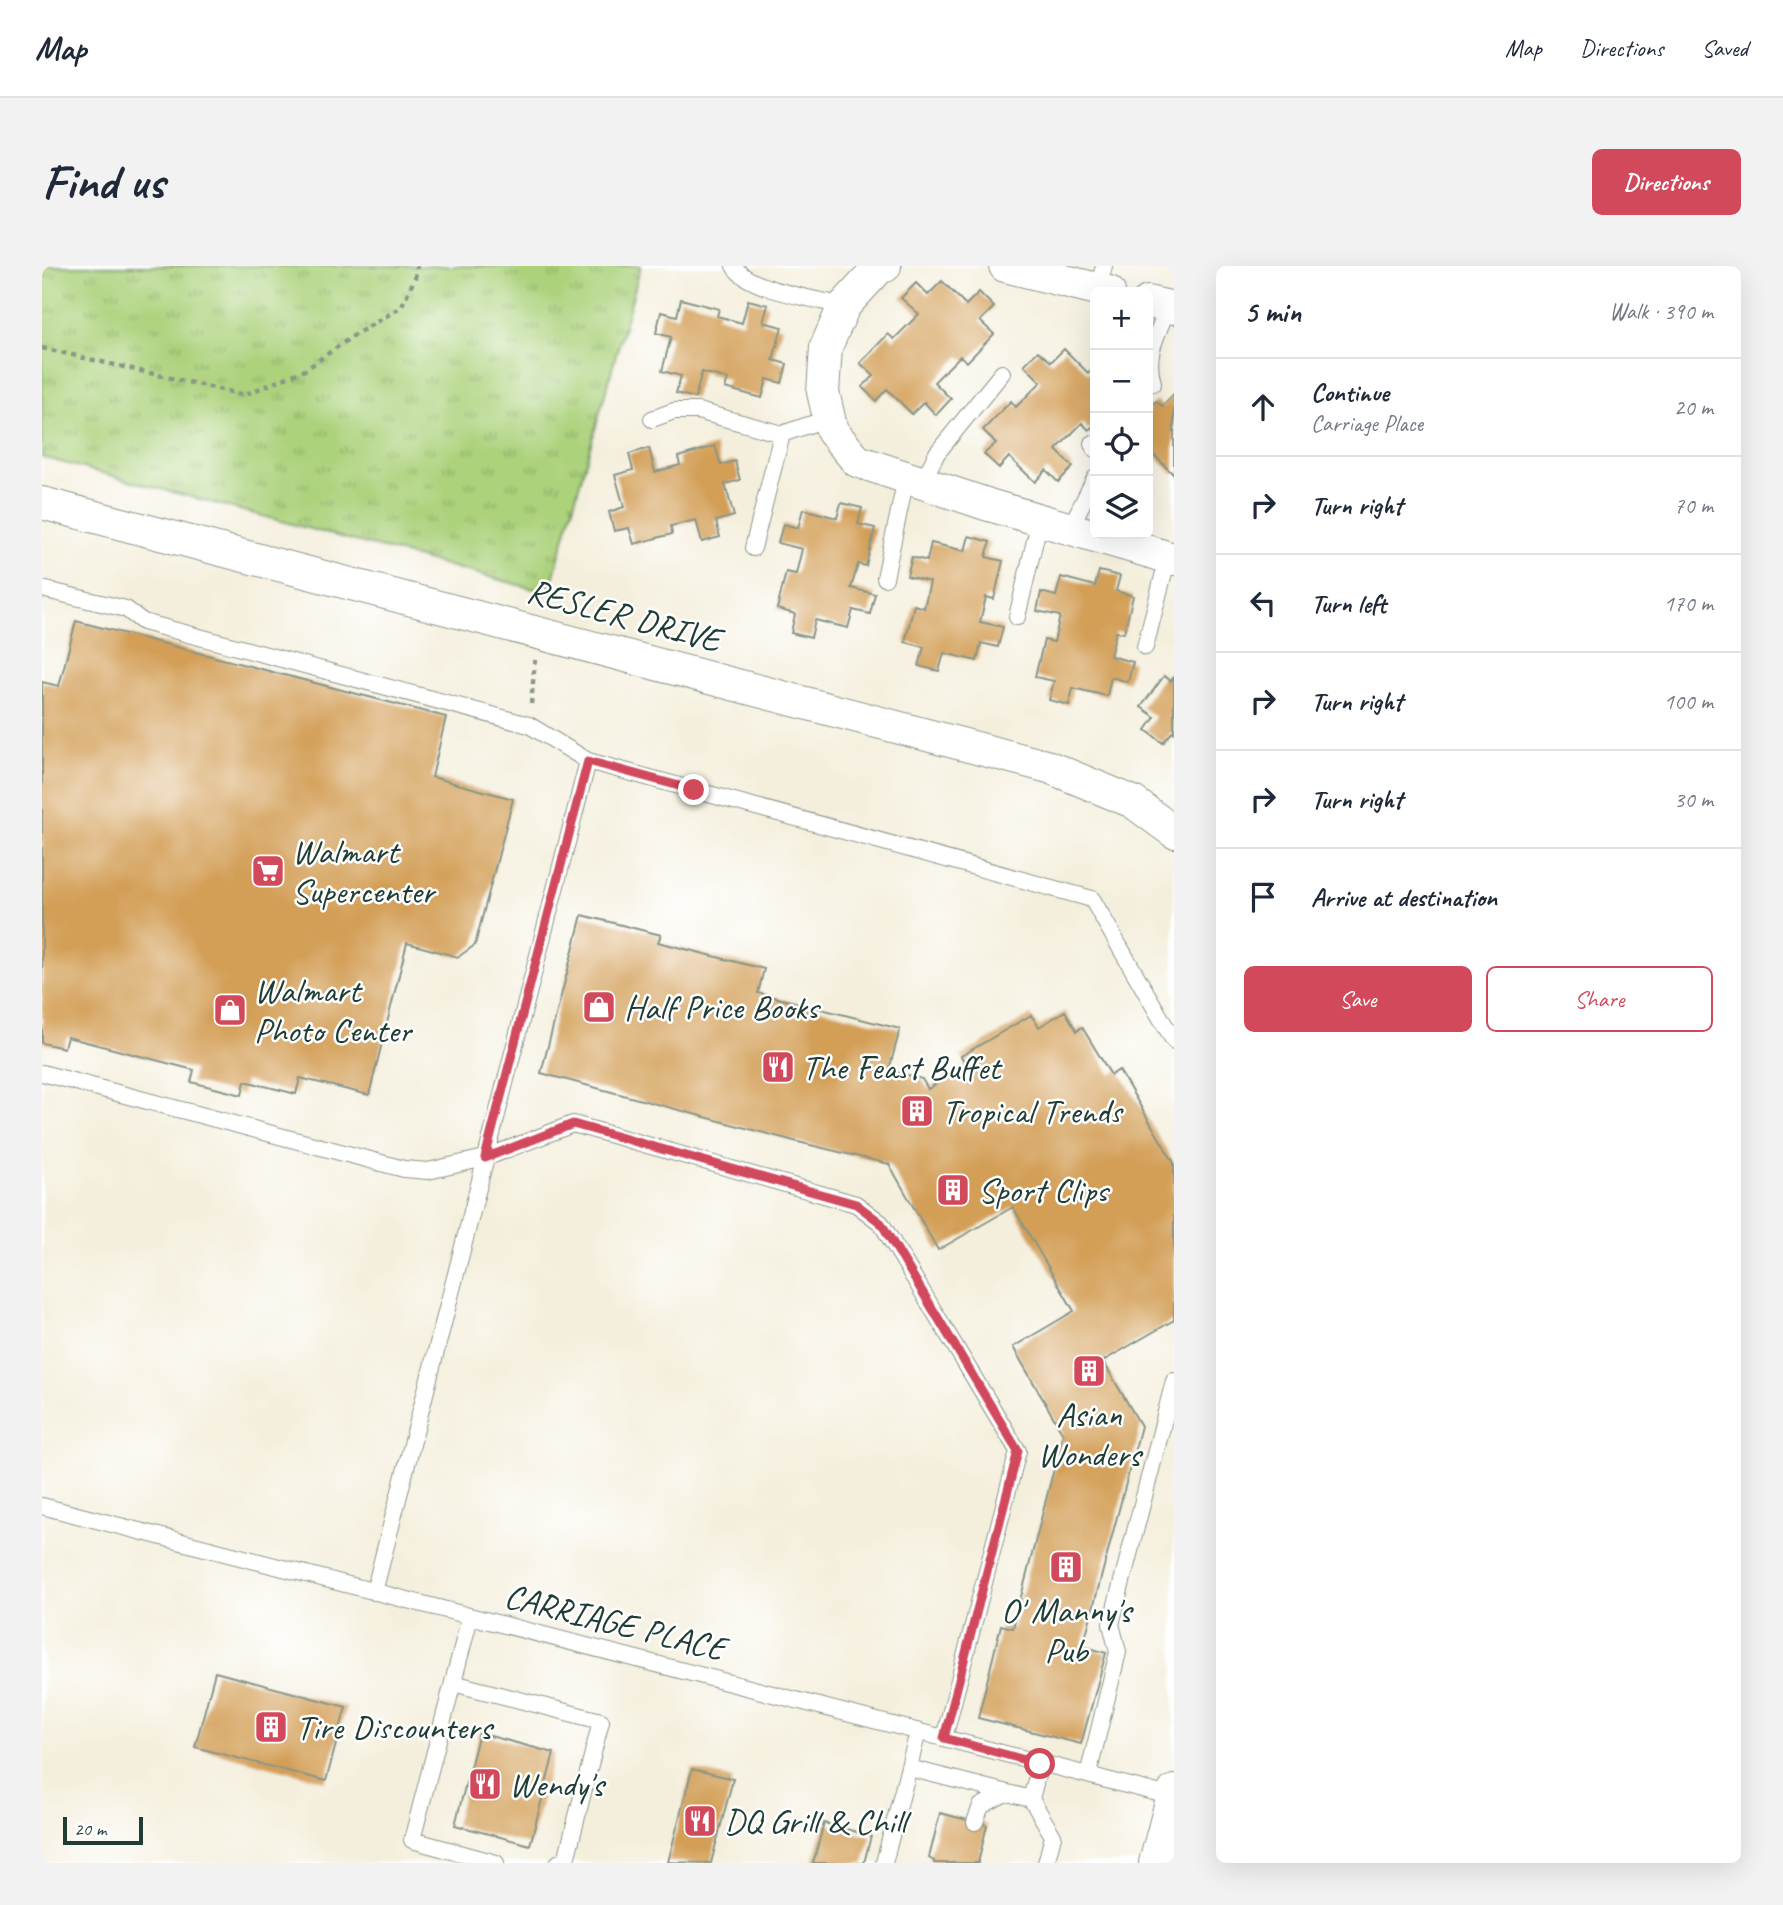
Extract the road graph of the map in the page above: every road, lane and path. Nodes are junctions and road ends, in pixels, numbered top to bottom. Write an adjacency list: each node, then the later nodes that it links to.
1 (417, 266): 8 (path)
2 (734, 266): 6 (lane)
3 (882, 266): 6 (street)
4 (1005, 266): 5 (street)
5 (1104, 283)
6 (844, 306): 11 (street)
7 (1163, 306): 9 (lane)
8 (42, 348)
9 (1151, 350)
10 (1002, 373): 14 (lane)
11 (829, 418): 13 (lane); 14 (street)
12 (652, 419): 13 (lane)
13 (782, 434): 18 (lane)
14 (914, 480): 17 (street); 20 (lane)
15 (1090, 484): 17 (lane)
16 (42, 503): 27 (street, RESLER DRIVE)
17 (1055, 524): 19 (street); 22 (lane)
18 (753, 548)
19 (1171, 558): 23 (lane)
20 (885, 578)
21 (42, 589): 25 (lane)
22 (1017, 617)
23 (1146, 647)
24 (536, 654): 25 (path)
25 (529, 725): 26 (lane)
26 (588, 761): 28 (lane); 30 (lane)
27 (1174, 832)
28 (1174, 1041)
29 (42, 1073): 30 (lane)
30 (485, 1158): 33 (lane); 37 (lane)
31 (1174, 1381): 40 (lane)
32 (42, 1506): 33 (lane, CARRIAGE PLACE)
33 (373, 1592): 34 (lane, CARRIAGE PLACE)
34 (470, 1617): 35 (lane); 36 (lane, CARRIAGE PLACE)
35 (453, 1683): 45 (lane); 46 (lane)
36 (918, 1732): 37 (lane, CARRIAGE PLACE); 39 (lane)
37 (944, 1738): 38 (lane, CARRIAGE PLACE)
38 (1040, 1764): 40 (lane, CARRIAGE PLACE); 43 (lane)
39 (909, 1768): 41 (lane); 47 (lane)
40 (1088, 1775): 42 (lane, CARRIAGE PLACE)
41 (1006, 1793): 43 (lane); 44 (lane)
42 (1174, 1795): 49 (street)
43 (1031, 1799): 48 (lane)
44 (975, 1822)
45 (496, 1863)
46 (558, 1863)
47 (884, 1863)
48 (1046, 1863)
49 (1155, 1863)

